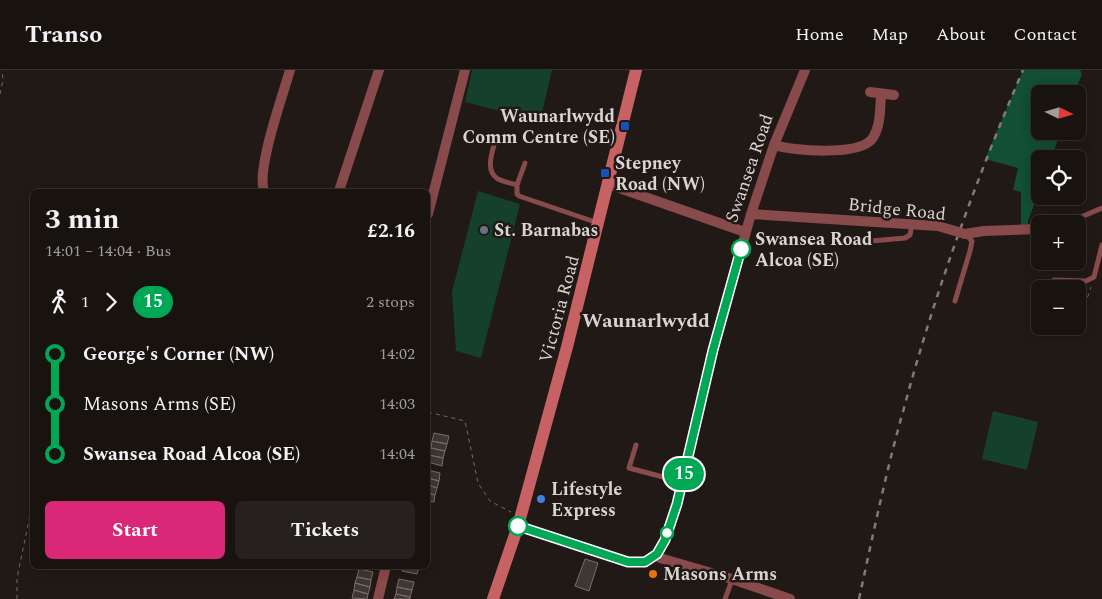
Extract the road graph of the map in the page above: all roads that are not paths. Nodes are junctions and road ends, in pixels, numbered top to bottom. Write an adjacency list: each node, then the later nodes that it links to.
1 (290, 70): 14 (street)
2 (379, 70): 15 (street)
3 (465, 70): 16 (street)
4 (636, 70): 12 (main road, Victoria Road)
5 (806, 70): 10 (street, Swansea Road)
6 (870, 92): 7 (street)
7 (881, 94): 8 (street); 10 (street)
8 (894, 95)
9 (496, 138): 13 (lane)
10 (774, 145): 18 (street, Swansea Road)
11 (525, 163): 13 (lane)
12 (608, 184): 20 (main road, Victoria Road); 23 (street)
13 (517, 185): 20 (lane)
14 (264, 189)
15 (340, 189)
16 (430, 206)
17 (1102, 208): 19 (lane)
18 (751, 214): 21 (street, Bridge Road); 23 (street, Swansea Road)
19 (1085, 215)
20 (599, 223): 31 (main road, Victoria Road)
21 (912, 224): 24 (street, Bridge Road, bridge); 25 (lane)
22 (1031, 229): 24 (street, Bridge Road)
23 (745, 232): 30 (street, Swansea Road)
24 (965, 234): 28 (lane)
25 (871, 241)
26 (1102, 245): 27 (lane)
27 (1086, 281)
28 (955, 301)
29 (636, 446): 30 (lane)
30 (682, 483): 32 (street, Swansea Road)
31 (519, 521): 32 (street); 36 (main road)
32 (657, 554): 34 (street)
33 (385, 569): 35 (street)
34 (732, 579): 37 (lane); 38 (street)
35 (378, 599)
36 (493, 599)
37 (724, 599)
38 (790, 599)

